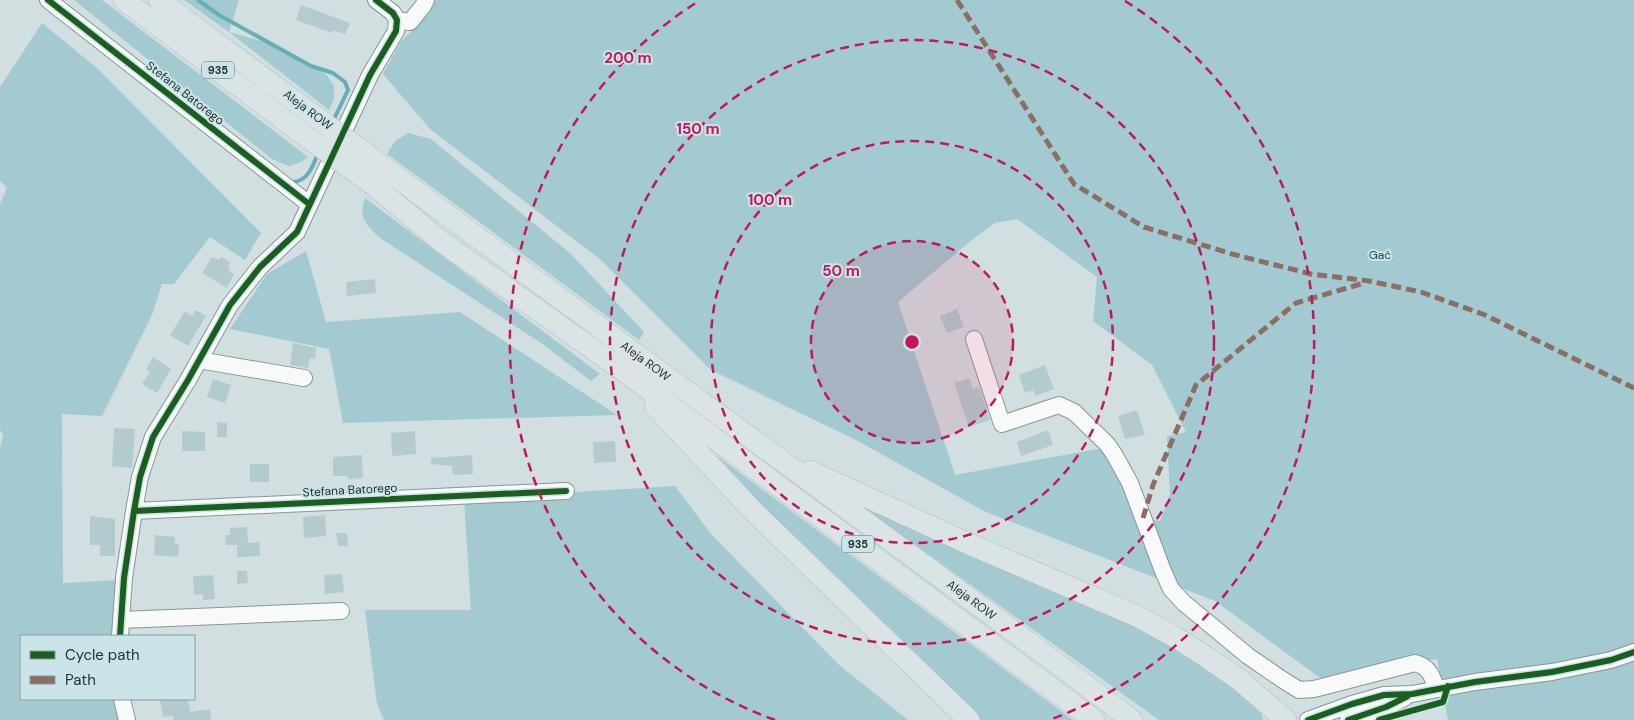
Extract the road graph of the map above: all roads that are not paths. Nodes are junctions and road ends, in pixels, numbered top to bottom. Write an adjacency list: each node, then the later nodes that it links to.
1 (48, 0): 8 (street, Stefana Batorego)
2 (124, 0): 7 (main road, Aleja ROW / 935, bridge)
3 (159, 0): 7 (main road, Aleja ROW / 935, bridge)
4 (376, 0): 6 (street)
5 (426, 0): 6 (street)
6 (397, 20): 8 (street)
7 (377, 175): 11 (main road, Aleja ROW / 935); 13 (main road, Aleja ROW / 935)
8 (309, 204): 10 (street)
9 (974, 339): 20 (street)
10 (199, 360): 12 (street); 15 (street)
11 (620, 369): 24 (main road); 25 (main road, Aleja ROW / 935)
12 (304, 378)
13 (775, 456): 26 (main road, Aleja ROW / 935); 27 (main road)
14 (566, 491): 15 (street, Stefana Batorego)
15 (134, 511): 17 (street)
16 (341, 611): 17 (street)
17 (121, 620): 18 (street)
18 (120, 635)
19 (1634, 652): 20 (street)
20 (1436, 688): 21 (street)
21 (1412, 694): 28 (street); 29 (street)
22 (122, 700): 23 (street)
23 (127, 720)
24 (969, 720)
25 (1094, 720)
26 (1132, 720)
27 (1286, 720)
28 (1308, 720)
29 (1348, 720)

